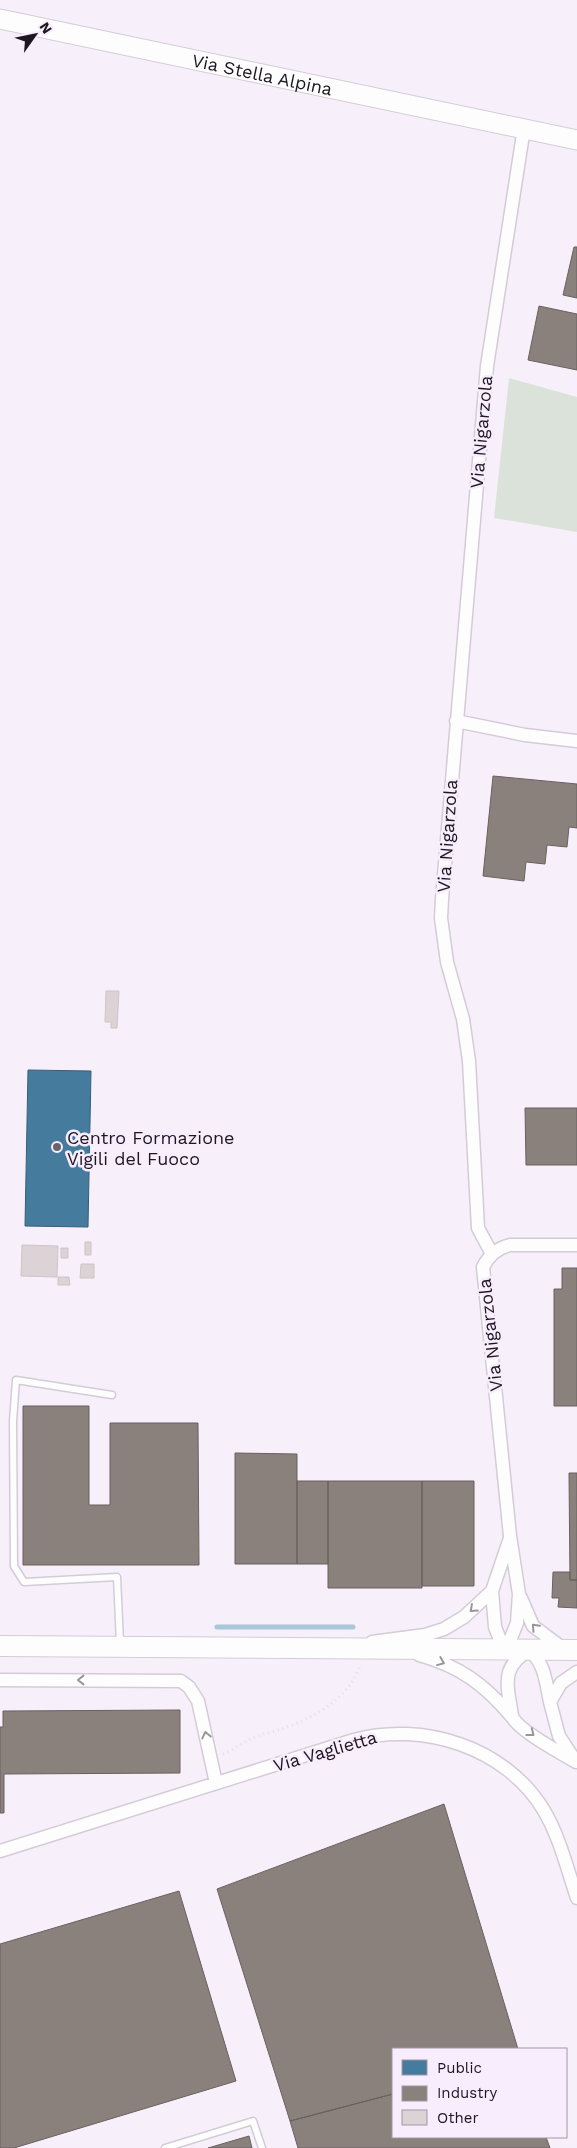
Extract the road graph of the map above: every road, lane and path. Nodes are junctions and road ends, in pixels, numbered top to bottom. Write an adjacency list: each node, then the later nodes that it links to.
1 (0, 19): 2 (street, Via Stella Alpina)
2 (524, 128): 3 (street, Via Stella Alpina); 4 (street, Via Nigarzola)
3 (577, 140)
4 (456, 721): 5 (street); 7 (street, Via Nigarzola)
5 (577, 740)
6 (577, 1245): 7 (street)
7 (492, 1254): 9 (street, Via Nigarzola)
8 (112, 1396): 13 (lane)
9 (510, 1536): 10 (street, Via Nigarzola); 11 (street, Via Nigarzola)
10 (492, 1591): 15 (street, Via Nigarzola); 18 (street, Via Nigarzola, one-way to 18)
11 (519, 1594): 15 (street, Via Nigarzola); 17 (street, Via Nigarzola, one-way to 11)
12 (0, 1646): 13 (main road)
13 (120, 1647): 18 (main road)
14 (395, 1648): 15 (main road); 18 (main road); 22 (street, one-way to 22)
15 (504, 1650): 16 (main road)
16 (529, 1650): 17 (main road); 21 (street); 22 (street)
17 (571, 1650)
18 (356, 1656): 23 (path)
19 (577, 1672): 21 (street)
20 (0, 1680): 25 (street, one-way to 20)
21 (550, 1702): 24 (street)
22 (513, 1718): 24 (street, one-way to 24)
23 (233, 1750)
24 (577, 1762)
25 (216, 1783): 26 (street, Via Vaglietta); 27 (street, Via Vaglietta)
26 (0, 1851)
27 (577, 1898)
28 (165, 2148): 29 (lane)
29 (262, 2148)

